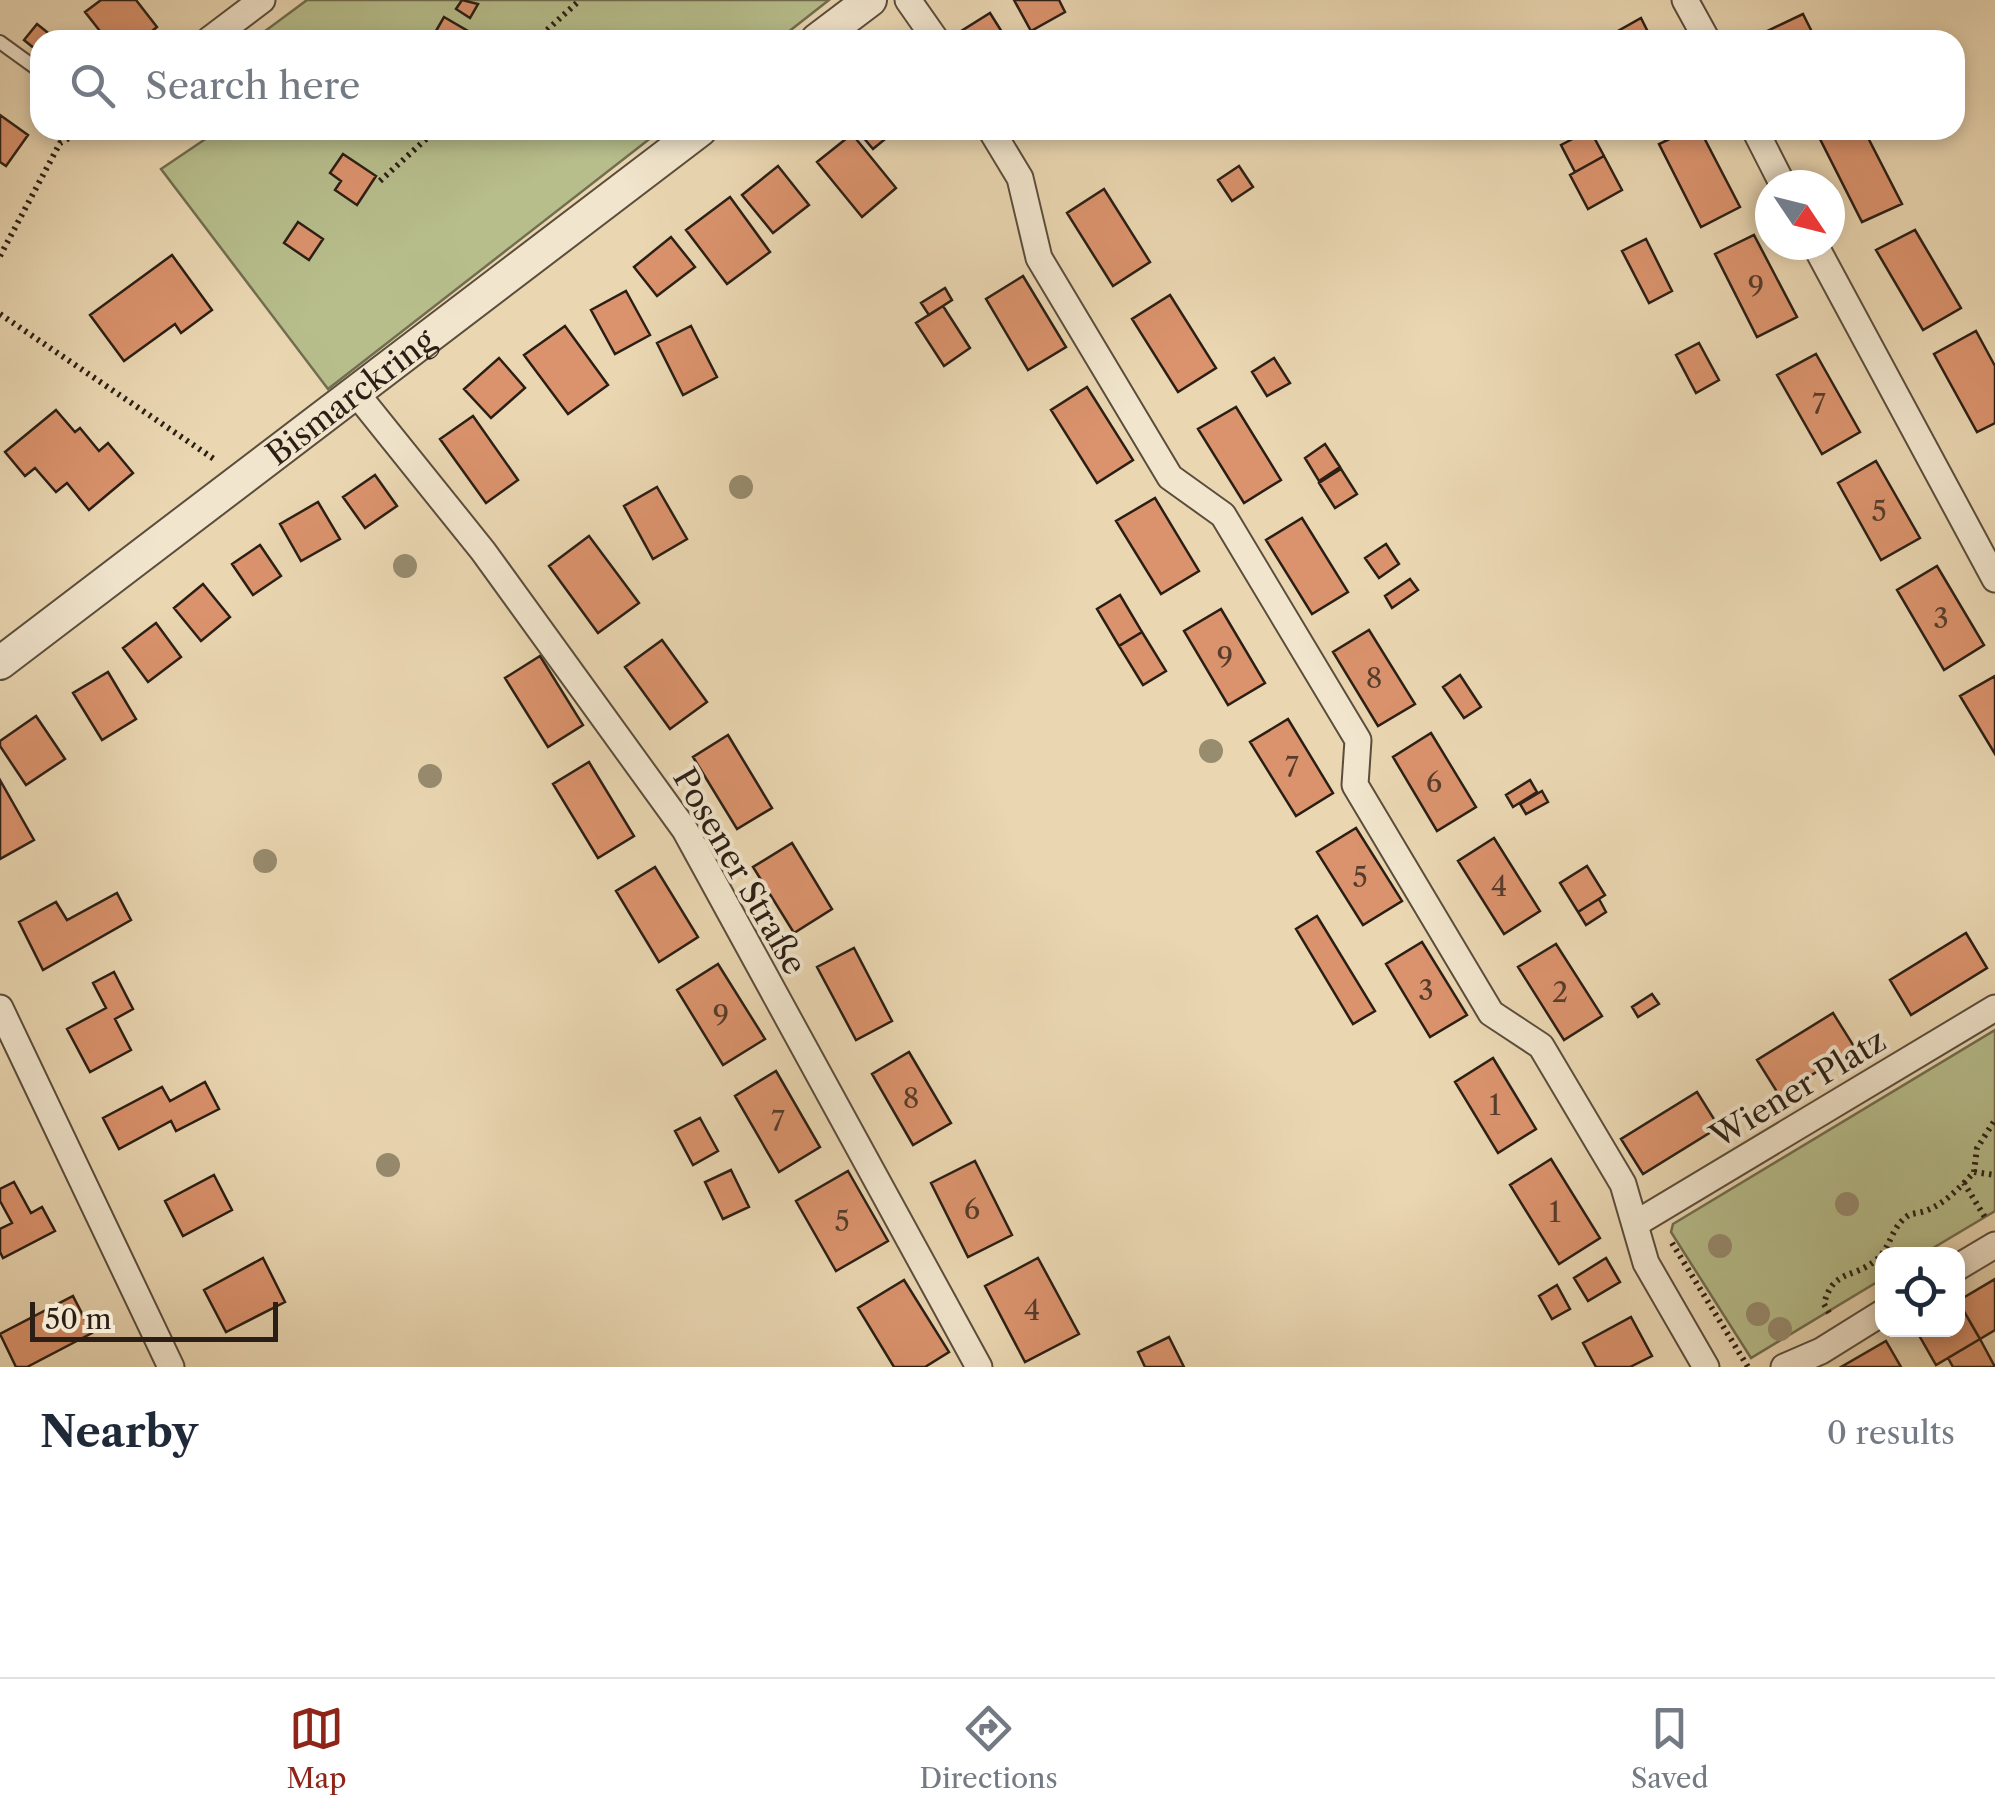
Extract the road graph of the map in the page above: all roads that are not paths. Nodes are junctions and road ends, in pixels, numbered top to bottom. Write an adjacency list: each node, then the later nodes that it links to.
1 (262, 0): 5 (street)
2 (870, 0): 6 (street)
3 (908, 0): 7 (street)
4 (1685, 0): 8 (street)
5 (222, 30)
6 (831, 30)
7 (929, 30)
8 (1702, 30)
9 (0, 42): 10 (lane)
10 (30, 64)
11 (687, 140): 16 (street, Bismarckring)
12 (997, 140): 21 (street)
13 (1759, 140): 14 (street)
14 (1775, 170)
15 (1823, 260): 17 (street)
16 (356, 393): 18 (street, Bismarckring); 26 (street, Posener Straße)
17 (1995, 579)
18 (0, 663)
19 (0, 1008): 25 (street)
20 (1995, 1008): 21 (street, Wiener Platz)
21 (1644, 1218): 27 (street)
22 (1995, 1245): 23 (street)
23 (1965, 1264)
24 (1875, 1317): 28 (street)
25 (171, 1367)
26 (979, 1367)
27 (1706, 1367)
28 (1784, 1367)

